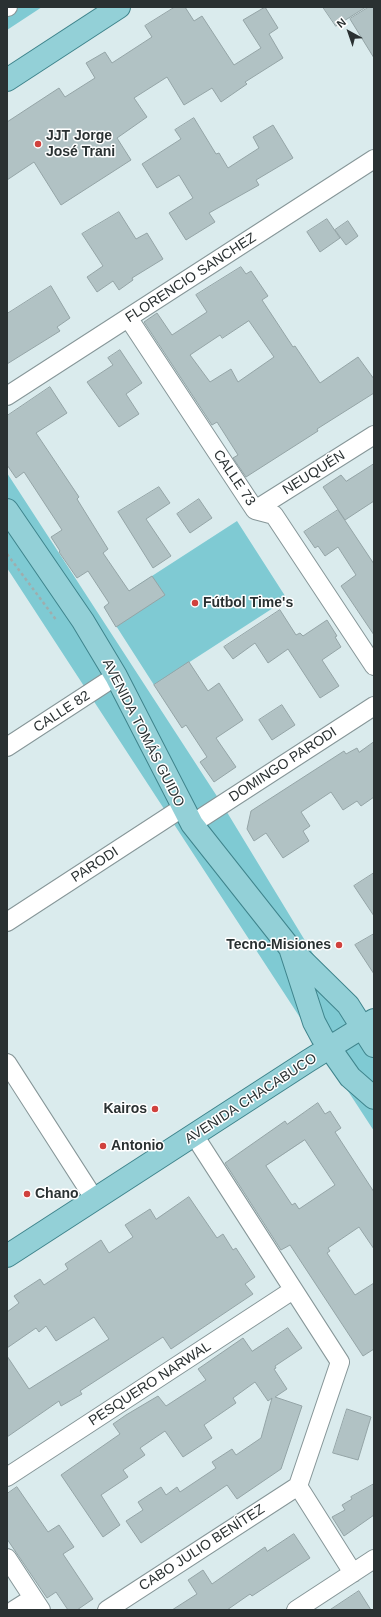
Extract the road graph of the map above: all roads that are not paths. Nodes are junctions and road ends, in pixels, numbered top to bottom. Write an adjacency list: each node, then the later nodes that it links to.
1 (119, 7): 2 (main road)
2 (7, 80)
3 (374, 159): 4 (street, FLORENCIO SANCHEZ)
4 (129, 319): 5 (street, FLORENCIO SANCHEZ); 8 (street, CALLE 73)
5 (7, 396)
6 (374, 435): 8 (street, NEUQUÉN)
7 (7, 510): 10 (main road, AVENIDA TOMÁS GUIDO)
8 (255, 510): 9 (street, CALLE 73)
9 (374, 666)
10 (116, 676): 12 (street, CALLE 82); 13 (main road, AVENIDA TOMÁS GUIDO)
11 (374, 706): 13 (street, DOMINGO PARODI)
12 (7, 747)
13 (187, 816): 14 (street, PARODI); 15 (main road, AVENIDA TOMÁS GUIDO)
14 (7, 922)
15 (290, 948): 16 (main road, AVENIDA TOMÁS GUIDO); 18 (main road, AVENIDA TOMÁS GUIDO)
16 (369, 1024): 17 (main road, AVENIDA TOMÁS GUIDO); 18 (main road, AVENIDA CHACABUCO)
17 (374, 1046)
18 (329, 1048): 20 (main road, AVENIDA TOMÁS GUIDO); 21 (main road, AVENIDA CHACABUCO)
19 (10, 1073): 22 (street)
20 (374, 1098)
21 (194, 1135): 22 (main road, AVENIDA CHACABUCO); 24 (street)
22 (95, 1200): 23 (main road, AVENIDA CHACABUCO)
23 (7, 1256)
24 (293, 1290): 25 (street, PESQUERO NARWAL); 26 (street)
25 (7, 1477)
26 (298, 1486): 29 (street); 32 (street, CABO JULIO BENÍTEZ)
27 (7, 1558): 30 (street)
28 (374, 1559): 29 (street)
29 (353, 1573): 33 (street)
30 (37, 1604): 31 (street)
31 (14, 1610)
32 (107, 1610)
33 (296, 1610)

